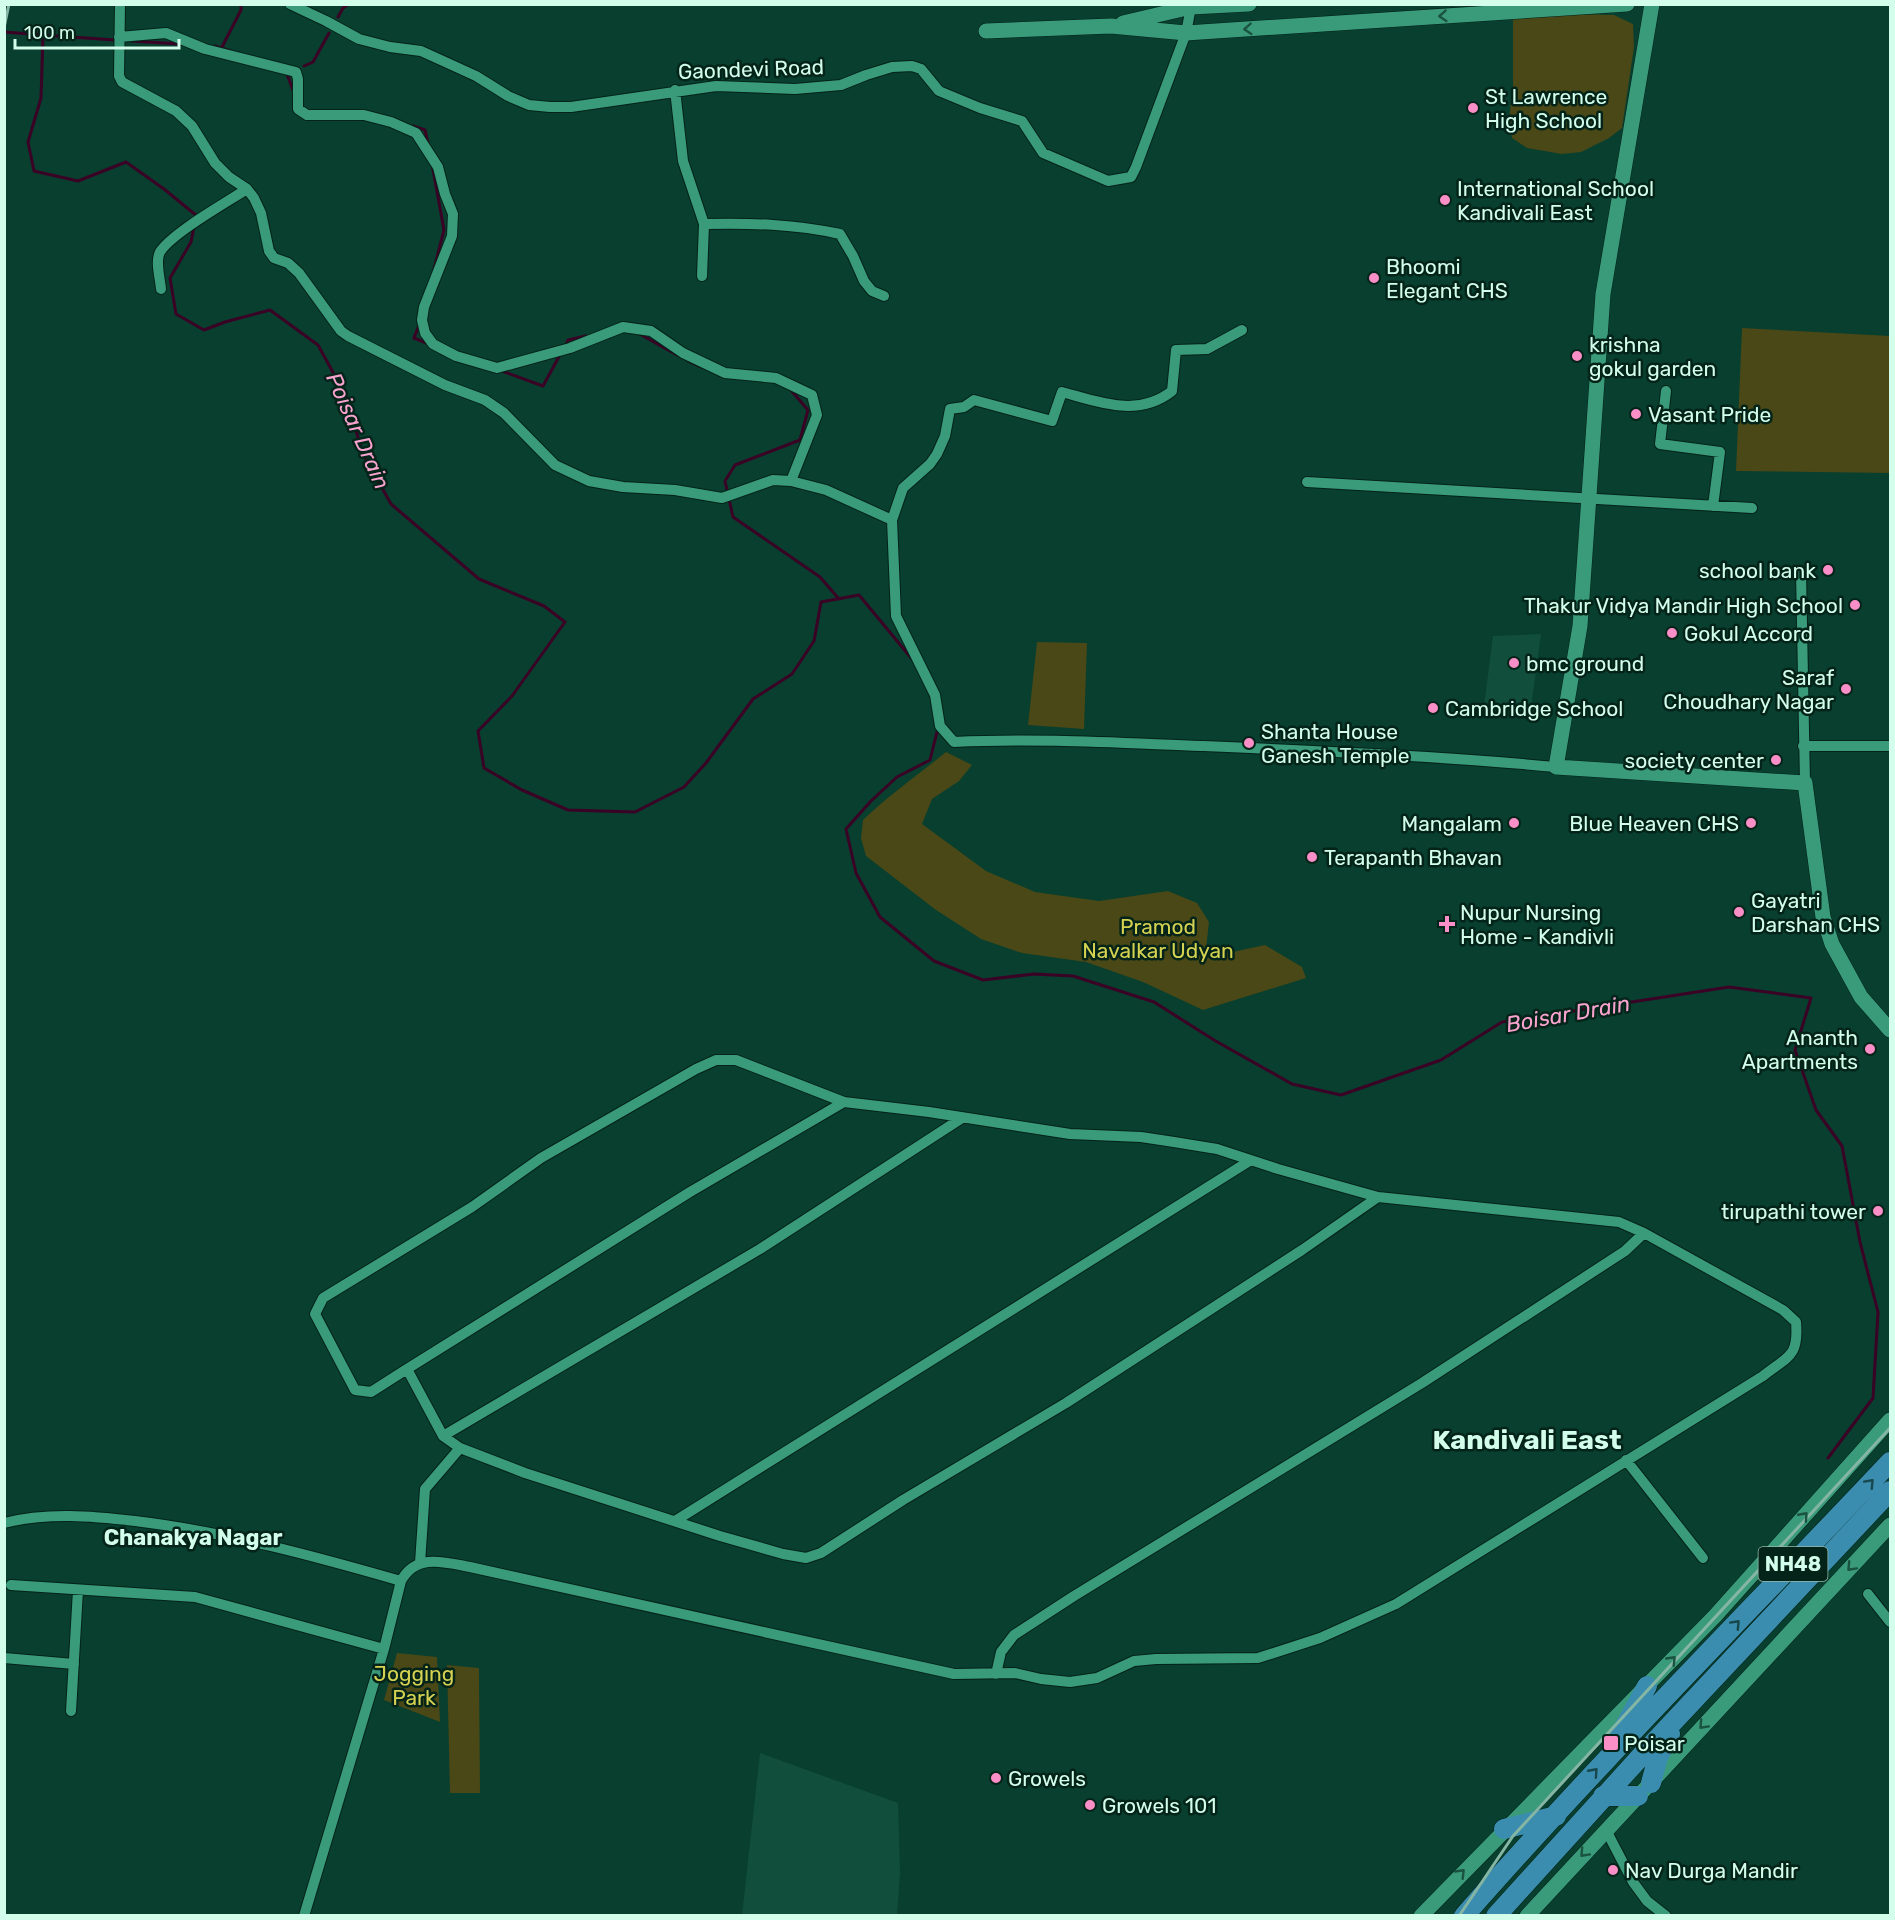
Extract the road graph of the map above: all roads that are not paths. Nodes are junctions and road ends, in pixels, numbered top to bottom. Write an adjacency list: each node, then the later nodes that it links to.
1 (120, 4): 10 (street)
2 (290, 4): 12 (street, Gaondevi Road)
3 (1249, 4): 6 (street)
4 (1627, 4): 7 (street)
5 (1652, 4): 22 (street)
6 (1191, 8): 8 (street); 11 (street)
7 (1484, 9): 11 (street, one-way to 11)
8 (1111, 26): 9 (street); 11 (street)
9 (986, 31)
10 (119, 32): 13 (street); 20 (street)
11 (1186, 33): 12 (street, Gaondevi Road)
12 (675, 90): 14 (street)
13 (247, 189): 16 (street); 20 (street)
14 (704, 224): 15 (street); 17 (street)
15 (702, 276)
16 (161, 289)
17 (884, 296)
18 (1242, 330): 25 (street)
19 (1666, 392): 23 (street)
20 (791, 481): 25 (street)
21 (1307, 482): 22 (street)
22 (1588, 500): 23 (street); 29 (street)
23 (1713, 506): 24 (street)
24 (1752, 508)
25 (892, 520): 29 (street)
26 (1801, 572): 27 (street)
27 (1803, 746): 28 (street); 30 (street)
28 (1890, 746)
29 (1556, 767): 30 (street)
30 (1805, 783): 31 (street)
31 (1890, 1030)
32 (844, 1102): 33 (street); 37 (street); 37 (street)
33 (962, 1118): 34 (street); 39 (street)
34 (1251, 1160): 35 (street); 44 (street)
35 (1378, 1197): 36 (street); 44 (street)
36 (1644, 1233): 41 (street); 57 (street)
37 (407, 1369): 39 (street)
38 (1890, 1420): 58 (street, one-way to 38)
39 (443, 1436): 40 (street)
40 (460, 1448): 44 (street); 48 (street)
41 (1626, 1460): 47 (street); 57 (street)
42 (1890, 1462): 61 (highway, NH48, one-way to 42)
43 (1890, 1491): 60 (highway, NH48)
44 (675, 1521)
45 (4, 1523): 49 (street)
46 (1890, 1525): 62 (street, one-way to 62)
47 (1703, 1558)
48 (420, 1563): 49 (street); 57 (street)
49 (401, 1581): 54 (street)
50 (11, 1585): 51 (street)
51 (78, 1590): 54 (street); 56 (street)
52 (1868, 1594): 53 (street)
53 (1890, 1622)
54 (384, 1649): 67 (street)
55 (4, 1658): 56 (street)
56 (74, 1664): 59 (street)
57 (996, 1674)
58 (1647, 1686): 61 (highway); 65 (street)
59 (71, 1711)
60 (1682, 1713): 62 (highway); 63 (highway, NH48)
61 (1614, 1750): 64 (highway, NH48, one-way to 61)
62 (1645, 1789): 63 (highway); 66 (street)
63 (1603, 1796): 70 (highway, NH48)
64 (1556, 1816): 65 (highway); 69 (highway, NH48)
65 (1504, 1829): 68 (street, one-way to 65)
66 (1606, 1830): 71 (street, one-way to 71); 72 (street)
67 (304, 1916)
68 (1421, 1916)
69 (1464, 1916)
70 (1496, 1916)
71 (1527, 1916)
72 (1666, 1916)

